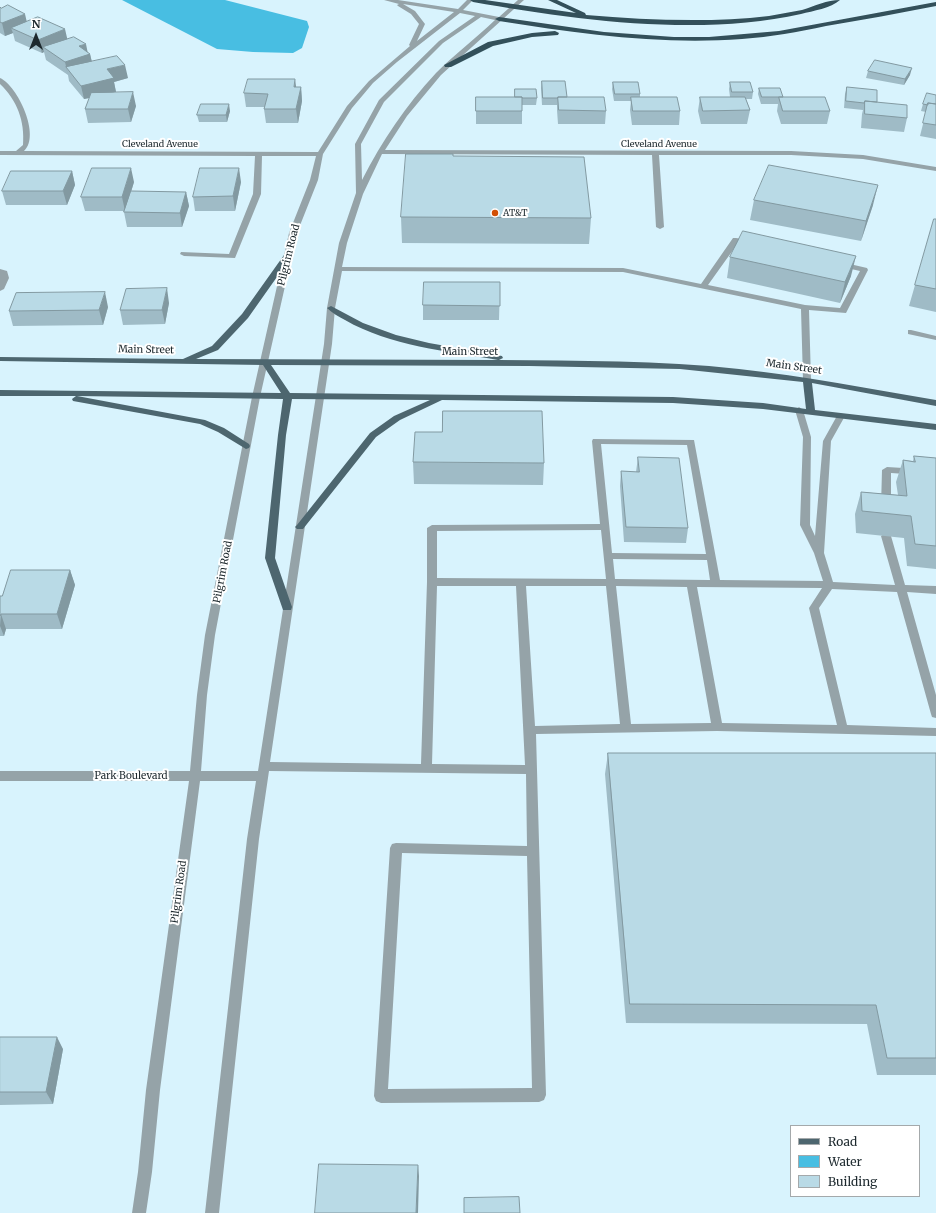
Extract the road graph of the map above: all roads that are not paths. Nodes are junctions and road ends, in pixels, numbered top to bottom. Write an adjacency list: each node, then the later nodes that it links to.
1 (388, 0): 8 (street); 13 (street)
2 (471, 0): 7 (highway); 8 (street, Pilgrim Road); 9 (street)
3 (521, 0): 7 (street)
4 (551, 0): 10 (highway)
5 (837, 0): 10 (highway)
6 (936, 4): 12 (highway)
7 (513, 8): 10 (highway); 11 (street)
8 (459, 11): 9 (street); 13 (street, Pilgrim Road)
9 (480, 15): 11 (street); 23 (street)
10 (587, 18)
11 (500, 19): 12 (highway); 14 (street)
12 (572, 31): 14 (highway)
13 (410, 48): 21 (street, Pilgrim Road)
14 (448, 65): 16 (street)
15 (0, 80): 18 (street)
16 (380, 152): 20 (street, Cleveland Avenue); 23 (street)
17 (0, 153): 18 (street, Cleveland Avenue)
18 (18, 153): 19 (street, Cleveland Avenue)
19 (259, 153): 21 (street, Cleveland Avenue); 26 (street)
20 (654, 153): 22 (street, Cleveland Avenue); 24 (street)
21 (320, 154): 27 (street, Pilgrim Road)
22 (936, 169)
23 (359, 194): 29 (street)
24 (660, 227)
25 (759, 245): 31 (street)
26 (184, 254)
27 (287, 257): 38 (main road); 39 (street, Pilgrim Road)
28 (834, 263): 33 (street)
29 (338, 269): 31 (street); 34 (street)
30 (0, 271): 32 (street)
31 (703, 286): 33 (street)
32 (0, 289)
33 (805, 307): 42 (street)
34 (331, 308): 40 (street); 41 (main road)
35 (911, 332): 36 (street)
36 (936, 338)
37 (0, 359): 38 (main road, Main Street)
38 (169, 362): 39 (main road, Main Street)
39 (265, 362): 40 (main road, Main Street); 45 (street, Pilgrim Road); 46 (main road)
40 (326, 362): 41 (main road, Main Street); 47 (street)
41 (529, 363): 42 (main road, Main Street)
42 (807, 380): 49 (main road, Main Street); 51 (main road)
43 (0, 394): 44 (main road)
44 (45, 394): 45 (main road); 54 (main road)
45 (256, 397): 46 (main road); 54 (street, Pilgrim Road)
46 (288, 397): 47 (main road); 71 (main road)
47 (319, 397): 48 (main road); 57 (street)
48 (441, 398): 50 (main road); 57 (main road)
49 (936, 403)
50 (799, 410): 51 (main road); 60 (street)
51 (811, 412): 52 (main road)
52 (841, 416): 53 (main road); 60 (street)
53 (936, 427)
54 (246, 446): 82 (street, Pilgrim Road)
55 (936, 473): 56 (street)
56 (885, 517)
57 (300, 527): 71 (street)
58 (604, 527): 61 (street); 62 (street); 63 (street)
59 (886, 536): 69 (street)
60 (820, 553): 68 (street)
61 (607, 556): 62 (street); 65 (street)
62 (711, 557): 67 (street)
63 (432, 582): 64 (street); 78 (street)
64 (521, 582): 65 (street); 76 (street)
65 (610, 583): 66 (street); 74 (street)
66 (691, 583): 67 (street); 73 (street)
67 (716, 584): 68 (street)
68 (829, 585): 69 (street); 75 (street)
69 (900, 589): 70 (street); 72 (street)
70 (936, 590)
71 (288, 607): 80 (street)
72 (936, 714)
73 (717, 727): 74 (street); 75 (street)
74 (626, 728): 76 (street)
75 (844, 729): 77 (street)
76 (530, 730): 79 (street)
77 (936, 732)
78 (426, 768): 79 (street, Park Boulevard); 80 (street, Park Boulevard)
79 (531, 770): 83 (street)
80 (263, 771): 82 (street, Park Boulevard); 85 (street)
81 (0, 776): 82 (street, Park Boulevard)
82 (195, 776): 84 (street, Pilgrim Road)
83 (534, 851): 83 (street)
84 (139, 1213)
85 (212, 1213)

